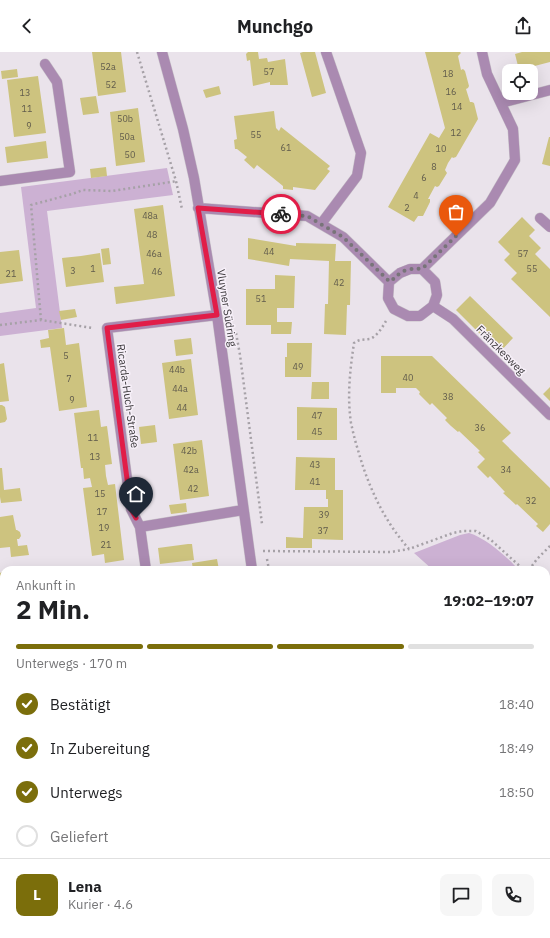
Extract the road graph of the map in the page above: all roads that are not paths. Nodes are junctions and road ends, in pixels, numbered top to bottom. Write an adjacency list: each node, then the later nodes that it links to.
1 (162, 52): 8 (street, Vluyner Südring)
2 (326, 52): 10 (street)
3 (482, 52): 6 (street)
4 (45, 64): 7 (street)
5 (550, 90): 6 (street)
6 (501, 103): 12 (street)
7 (0, 181)
8 (198, 208): 10 (street); 15 (street, Vluyner Südring)
9 (540, 218): 11 (street)
10 (321, 224): 13 (street)
11 (550, 227)
12 (422, 269): 13 (street); 14 (street)
13 (390, 282): 14 (street)
14 (433, 306): 16 (street, Fränzkesweg)
15 (217, 315): 17 (street, Vluyner Südring); 18 (street, Ricarda-Huch-Straße)
16 (550, 415)
17 (243, 510): 18 (street); 20 (street, Vluyner Südring)
18 (140, 526): 19 (street, Ricarda-Huch-Straße)
19 (145, 566)
20 (251, 566)

